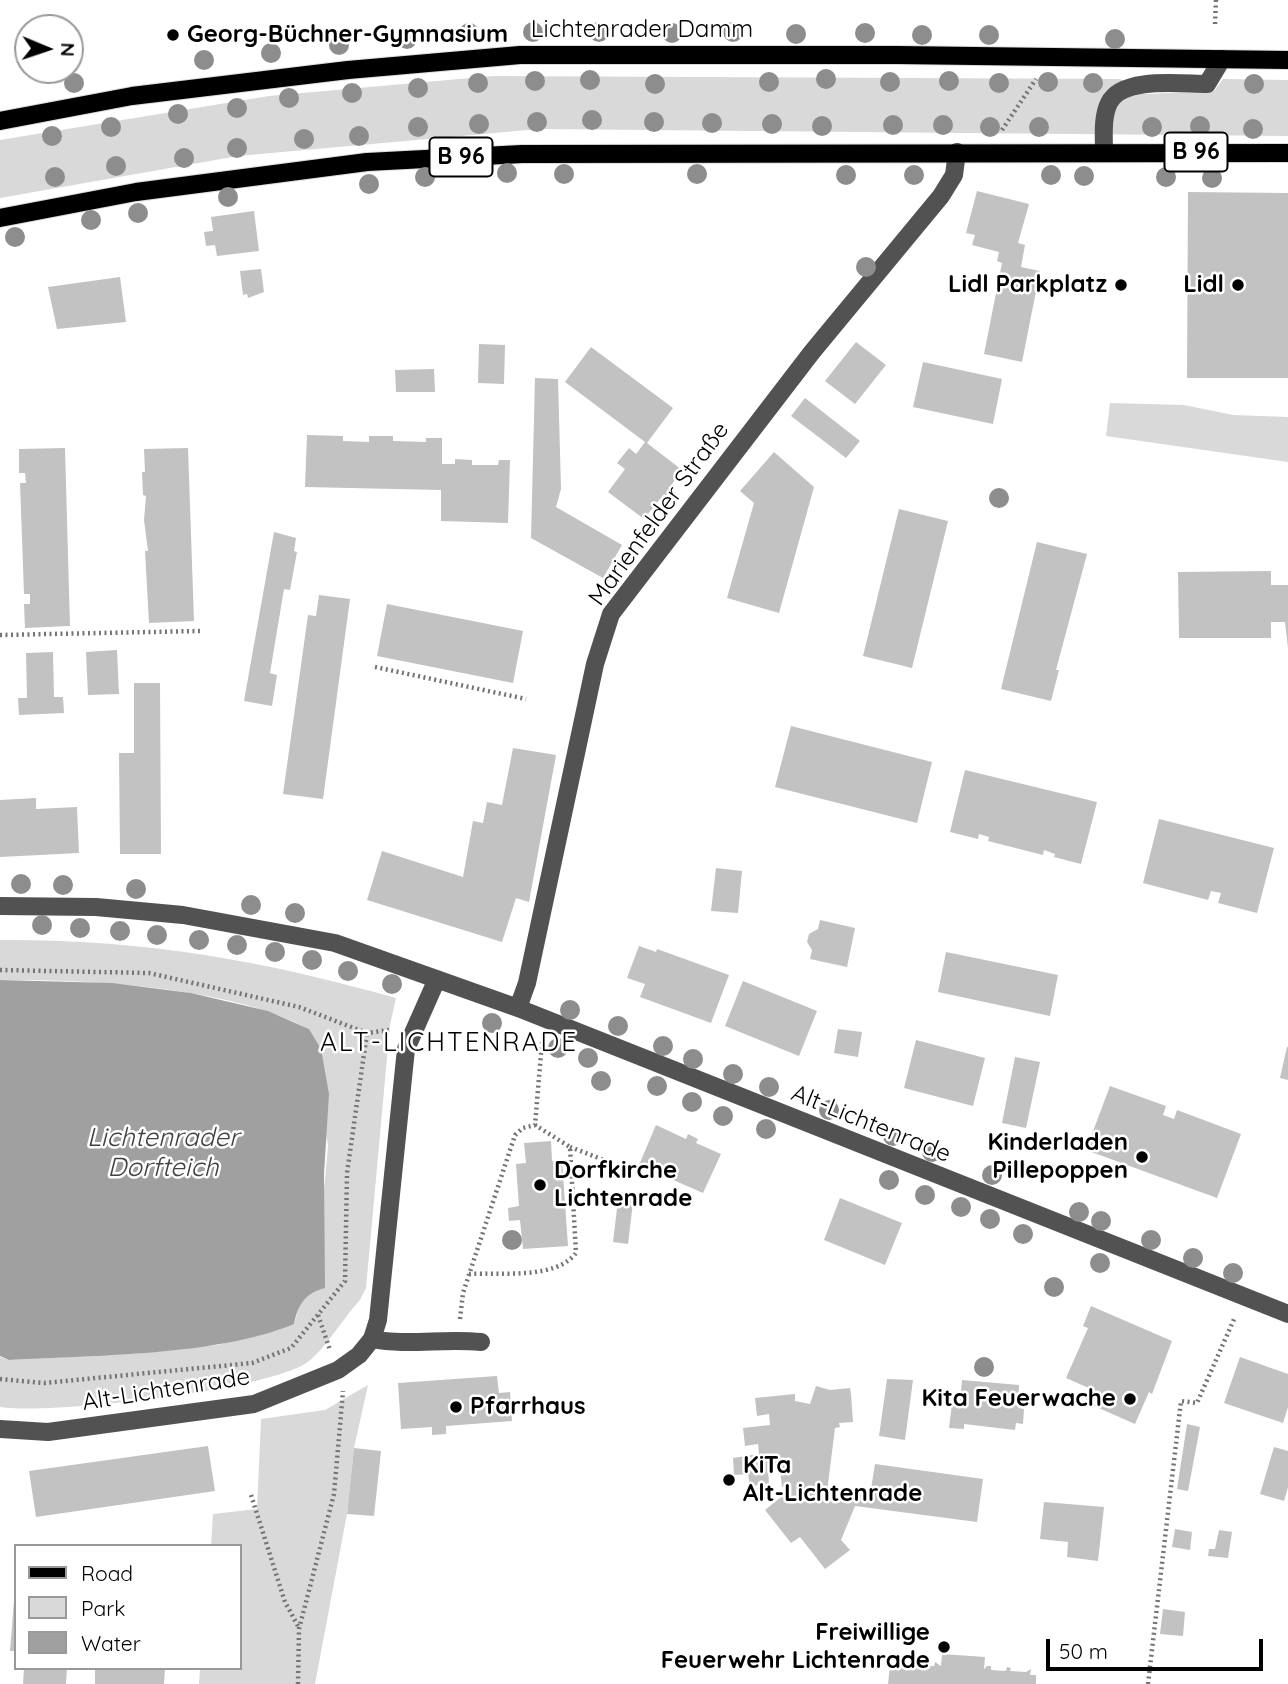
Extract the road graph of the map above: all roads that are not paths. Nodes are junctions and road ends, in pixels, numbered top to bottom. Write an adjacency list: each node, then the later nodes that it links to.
1 (1222, 59): 2 (main road, Lichtenrader Damm); 3 (main road, Lichtenrader Damm); 5 (street)
2 (1288, 60)
3 (0, 121)
4 (957, 152): 5 (main road, B 96); 7 (main road, B 96); 10 (street, Marienfelder Straße)
5 (1104, 152): 6 (main road, B 96)
6 (1288, 153)
7 (0, 218)
8 (0, 906): 9 (street, Alt-Lichtenrade)
9 (437, 979): 10 (street, Alt-Lichtenrade); 12 (street)
10 (517, 1008): 11 (street, Alt-Lichtenrade)
11 (1288, 1314)
12 (372, 1339): 13 (street); 14 (street, Alt-Lichtenrade)
13 (481, 1342)
14 (0, 1429)

